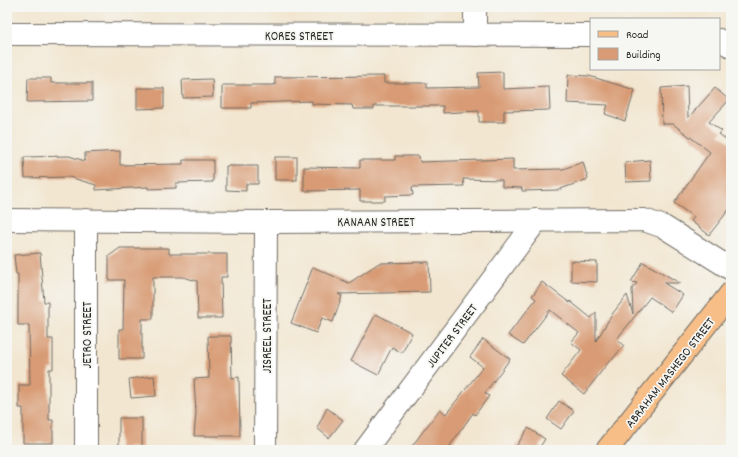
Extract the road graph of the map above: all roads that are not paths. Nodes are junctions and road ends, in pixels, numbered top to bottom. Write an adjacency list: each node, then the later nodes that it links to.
1 (475, 7): 3 (street)
2 (7, 34): 3 (street, KORES STREET)
3 (475, 35): 4 (street, KORES STREET)
4 (590, 35)
5 (720, 40): 6 (street)
6 (731, 46)
7 (7, 220): 8 (street, KANAAN STREET)
8 (86, 220): 10 (street, KANAAN STREET); 13 (street, JETRO STREET)
9 (537, 220): 10 (street, KANAAN STREET); 11 (street, KANAAN STREET); 15 (street, JUPITER STREET)
10 (266, 222): 14 (street, JISREEL STREET)
11 (731, 269)
12 (731, 293): 16 (main road, ABRAHAM MASHEGO STREET)
13 (86, 450)
14 (265, 450)
15 (365, 450)
16 (607, 450)

